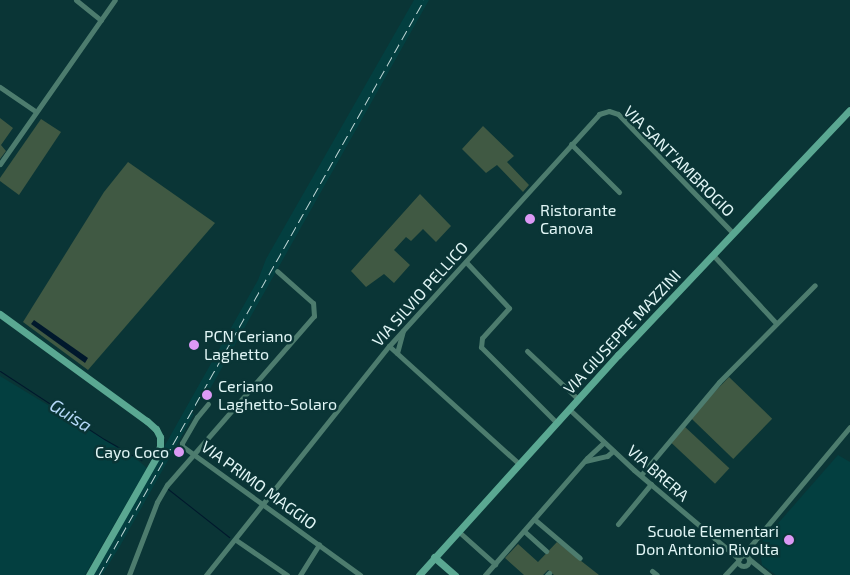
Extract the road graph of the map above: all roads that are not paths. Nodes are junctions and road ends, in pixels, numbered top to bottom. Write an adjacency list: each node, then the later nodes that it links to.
1 (76, 0): 3 (street)
2 (115, 0): 3 (street)
3 (101, 20): 6 (street)
4 (0, 87): 6 (street)
5 (850, 110): 11 (street, VIA GIUSEPPE MAZZINI)
6 (35, 111): 9 (street)
7 (606, 111): 8 (street, VIA SILVIO PELLICO); 11 (street, VIA SANT'AMBROGIO)
8 (571, 144): 10 (street); 13 (street, VIA SILVIO PELLICO)
9 (0, 164)
10 (619, 192)
11 (734, 233): 12 (street, VIA GIUSEPPE MAZZINI)
12 (713, 255): 17 (street); 22 (street, VIA GIUSEPPE MAZZINI)
13 (466, 262): 18 (street, VIA SILVIO PELLICO); 25 (street)
14 (277, 271): 29 (street)
15 (814, 285): 17 (street)
16 (0, 314): 47 (street)
17 (776, 323): 32 (street)
18 (403, 331): 19 (street, VIA SILVIO PELLICO); 21 (street)
19 (389, 346): 21 (street); 34 (street, VIA SILVIO PELLICO)
20 (527, 351): 22 (street)
21 (397, 353): 31 (street)
22 (578, 399): 24 (street, VIA GIUSEPPE MAZZINI)
23 (208, 404): 29 (street, VIA PRIMO MAGGIO)
24 (569, 409): 25 (street, VIA GIUSEPPE MAZZINI); 27 (street, VIA BRERA)
25 (557, 422): 31 (street, VIA GIUSEPPE MAZZINI)
26 (850, 427): 44 (street)
27 (604, 442): 28 (street, VIA BRERA); 30 (street)
28 (613, 451): 30 (street); 32 (street, VIA BRERA)
29 (192, 453): 34 (street, VIA PRIMO MAGGIO); 48 (street)
30 (585, 461): 35 (street)
31 (519, 464): 37 (street, VIA GIUSEPPE MAZZINI)
32 (641, 475): 33 (street, VIA BRERA)
33 (651, 484): 36 (street); 44 (street, VIA BRERA)
34 (261, 503): 39 (street, VIA SILVIO PELLICO); 40 (street, VIA PRIMO MAGGIO)
35 (534, 518): 38 (street); 43 (street)
36 (618, 524)
37 (458, 531): 42 (street, VIA GIUSEPPE MAZZINI); 45 (street)
38 (524, 531): 41 (street); 45 (street)
39 (236, 540): 49 (street, VIA SILVIO PELLICO); 50 (street)
40 (319, 545): 51 (street); 52 (street, VIA PRIMO MAGGIO)
41 (546, 551)
42 (434, 557): 53 (street, VIA GIUSEPPE MAZZINI); 54 (street)
43 (580, 558)
44 (743, 560): 57 (street); 58 (street)
45 (495, 564): 55 (street)
46 (652, 571): 56 (street)
47 (89, 575)
48 (129, 575)
49 (206, 575)
50 (287, 575)
51 (300, 575)
52 (360, 575)
53 (418, 575)
54 (455, 575)
55 (485, 575)
56 (657, 575)
57 (725, 575)
58 (769, 575)

